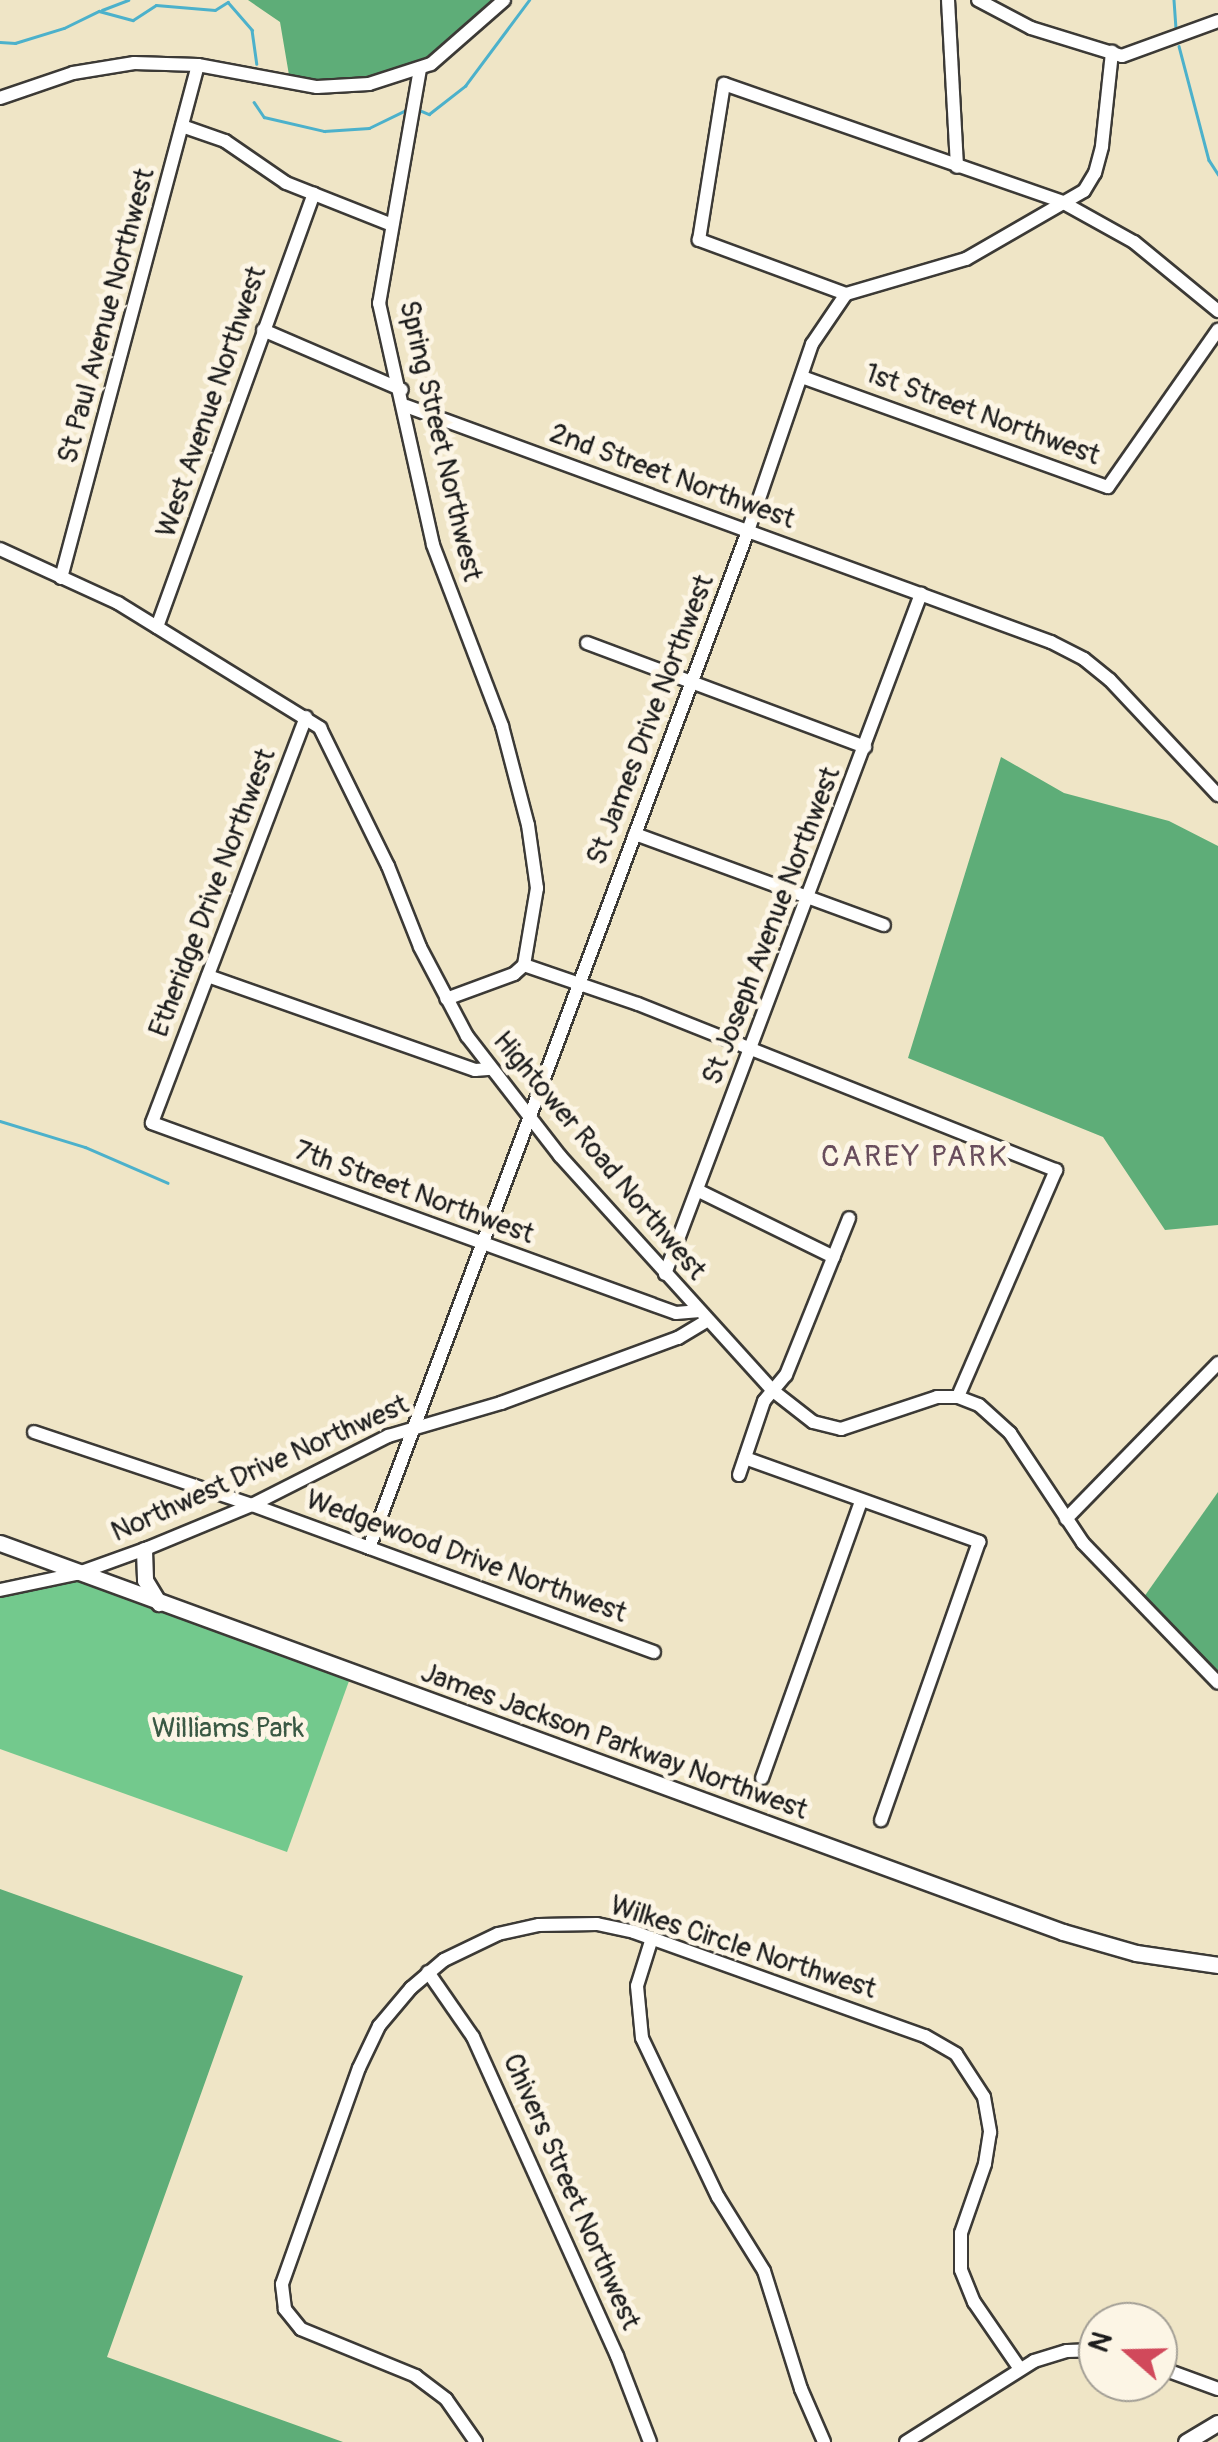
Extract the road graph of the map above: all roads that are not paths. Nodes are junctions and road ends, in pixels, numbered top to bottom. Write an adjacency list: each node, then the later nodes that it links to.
1 (504, 0): 7 (street)
2 (948, 0): 10 (street)
3 (978, 0): 5 (street)
4 (1218, 21): 5 (street)
5 (1112, 52): 12 (street)
6 (198, 65): 7 (street); 8 (street); 9 (street, St Paul Avenue Northwest)
7 (420, 69): 13 (street, Spring Street Northwest)
8 (0, 98)
9 (182, 126): 11 (street); 23 (street, St Paul Avenue Northwest)
10 (957, 167): 12 (street); 14 (street)
11 (314, 194): 13 (street); 16 (street, West Avenue Northwest)
12 (1062, 202): 14 (street); 15 (street)
13 (392, 224): 19 (street, Spring Street Northwest)
14 (846, 294): 18 (street, St James Drive Northwest)
15 (1218, 311)
16 (262, 330): 19 (street); 25 (street, West Avenue Northwest)
17 (1218, 330): 18 (street, 1st Street Northwest)
18 (802, 378): 21 (street, St James Drive Northwest)
19 (402, 390): 20 (street, Spring Street Northwest)
20 (406, 406): 21 (street, 2nd Street Northwest); 34 (street, Spring Street Northwest)
21 (748, 531): 24 (street, 2nd Street Northwest); 27 (street, St James Drive Northwest)
22 (0, 550): 23 (street, Hightower Road Northwest)
23 (61, 578): 25 (street, Hightower Road Northwest)
24 (921, 594): 29 (street, St Joseph Avenue Northwest); 30 (street, 2nd Street Northwest)
25 (156, 626): 28 (street, Hightower Road Northwest)
26 (588, 643): 27 (street)
27 (692, 683): 29 (street); 31 (street, St James Drive Northwest)
28 (306, 718): 35 (street, Etheridge Drive Northwest); 37 (street, Hightower Road Northwest)
29 (865, 747): 32 (street, St Joseph Avenue Northwest)
30 (1217, 790)
31 (635, 834): 32 (street); 36 (street, St James Drive Northwest)
32 (810, 898): 33 (street); 38 (street, St Joseph Avenue Northwest)
33 (884, 925)
34 (524, 965): 36 (street); 37 (street)
35 (208, 976): 39 (street); 40 (street, Etheridge Drive Northwest)
36 (577, 985): 38 (street); 41 (street, St James Drive Northwest)
37 (446, 1000): 39 (street, Hightower Road Northwest)
38 (752, 1050): 42 (street, St Joseph Avenue Northwest); 50 (street)
39 (491, 1070): 41 (street, Hightower Road Northwest)
40 (166, 1086): 44 (street, 7th Street Northwest)
41 (528, 1118): 44 (street, St James Drive Northwest); 46 (street, Hightower Road Northwest)
42 (699, 1191): 45 (street); 46 (street, St Joseph Avenue Northwest)
43 (848, 1218): 45 (street)
44 (480, 1244): 47 (street, 7th Street Northwest); 51 (street, St James Drive Northwest)
45 (834, 1257): 49 (street)
46 (665, 1274): 47 (street, Hightower Road Northwest)
47 (702, 1316): 49 (street, Hightower Road Northwest); 51 (street, Northwest Drive Northwest)
48 (1218, 1362): 57 (street)
49 (772, 1390): 50 (street, Hightower Road Northwest); 53 (street)
50 (958, 1397): 57 (street)
51 (413, 1426): 56 (street, Northwest Drive Northwest); 59 (street, St James Drive Northwest)
52 (34, 1432): 56 (street, Wedgewood Drive Northwest)
53 (744, 1458): 54 (street); 55 (street)
54 (739, 1476)
55 (861, 1500): 66 (street); 67 (street)
56 (252, 1505): 59 (street, Wedgewood Drive Northwest); 60 (street, Northwest Drive Northwest)
57 (1066, 1519): 65 (street)
58 (0, 1543): 61 (main road, James Jackson Parkway Northwest)
59 (368, 1548): 64 (street, Wedgewood Drive Northwest)
60 (144, 1550): 61 (street, Northwest Drive Northwest); 63 (main road)
61 (76, 1574): 62 (street, Northwest Drive Northwest); 63 (main road, James Jackson Parkway Northwest)
62 (0, 1590)
63 (159, 1604): 69 (main road, James Jackson Parkway Northwest)
64 (654, 1652)
65 (1218, 1683)
66 (762, 1778)
67 (881, 1820)
68 (652, 1938): 70 (street, Wilkes Circle Northwest); 72 (street, Wilkes Circle Northwest); 78 (street)
69 (1218, 1965)
70 (428, 1972): 76 (street, Wilkes Circle Northwest); 77 (street, Chivers Street Northwest)
71 (1078, 2351): 72 (street)
72 (1020, 2369): 79 (street)
73 (1178, 2374): 74 (street)
74 (1218, 2389)
75 (1218, 2423): 80 (main road)
76 (476, 2442)
77 (650, 2442)
78 (824, 2442)
79 (906, 2442)
80 (1186, 2442)

